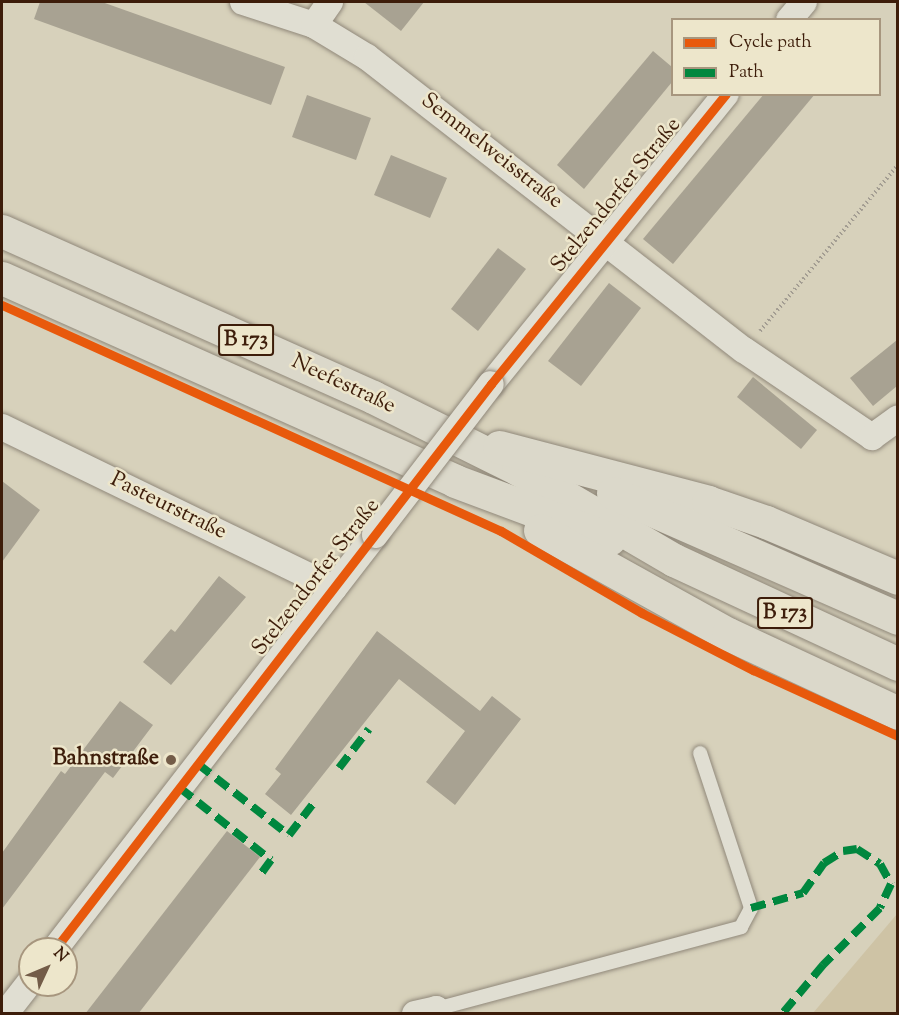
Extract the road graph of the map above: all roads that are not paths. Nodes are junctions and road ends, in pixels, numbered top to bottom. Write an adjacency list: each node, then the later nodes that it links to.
1 (243, 2): 5 (street, Semmelweisstraße)
2 (330, 2): 5 (street)
3 (804, 2): 4 (street)
4 (791, 18)
5 (314, 25): 8 (street, Semmelweisstraße)
6 (724, 96): 8 (street, Stelzendorfer Straße)
7 (2, 231): 12 (highway, Neefestraße / B 173)
8 (603, 242): 10 (street, Semmelweisstraße); 17 (street, Stelzendorfer Straße, bridge)
9 (2, 278): 14 (highway, Neefestraße / B 173)
10 (897, 418)
11 (2, 427): 17 (street, Pasteurstraße)
12 (474, 446): 13 (highway); 15 (highway, Neefestraße / B 173)
13 (510, 447): 16 (highway); 18 (highway)
14 (455, 481): 15 (highway, Neefestraße / B 173); 20 (highway)
15 (674, 560): 19 (highway, Neefestraße / B 173)
16 (897, 578)
17 (334, 588): 22 (street, Stelzendorfer Straße)
18 (897, 618)
19 (897, 664)
20 (897, 713)
21 (700, 753): 25 (lane)
22 (65, 937)
23 (21, 997): 24 (street)
24 (12, 1011)
25 (430, 1012)

